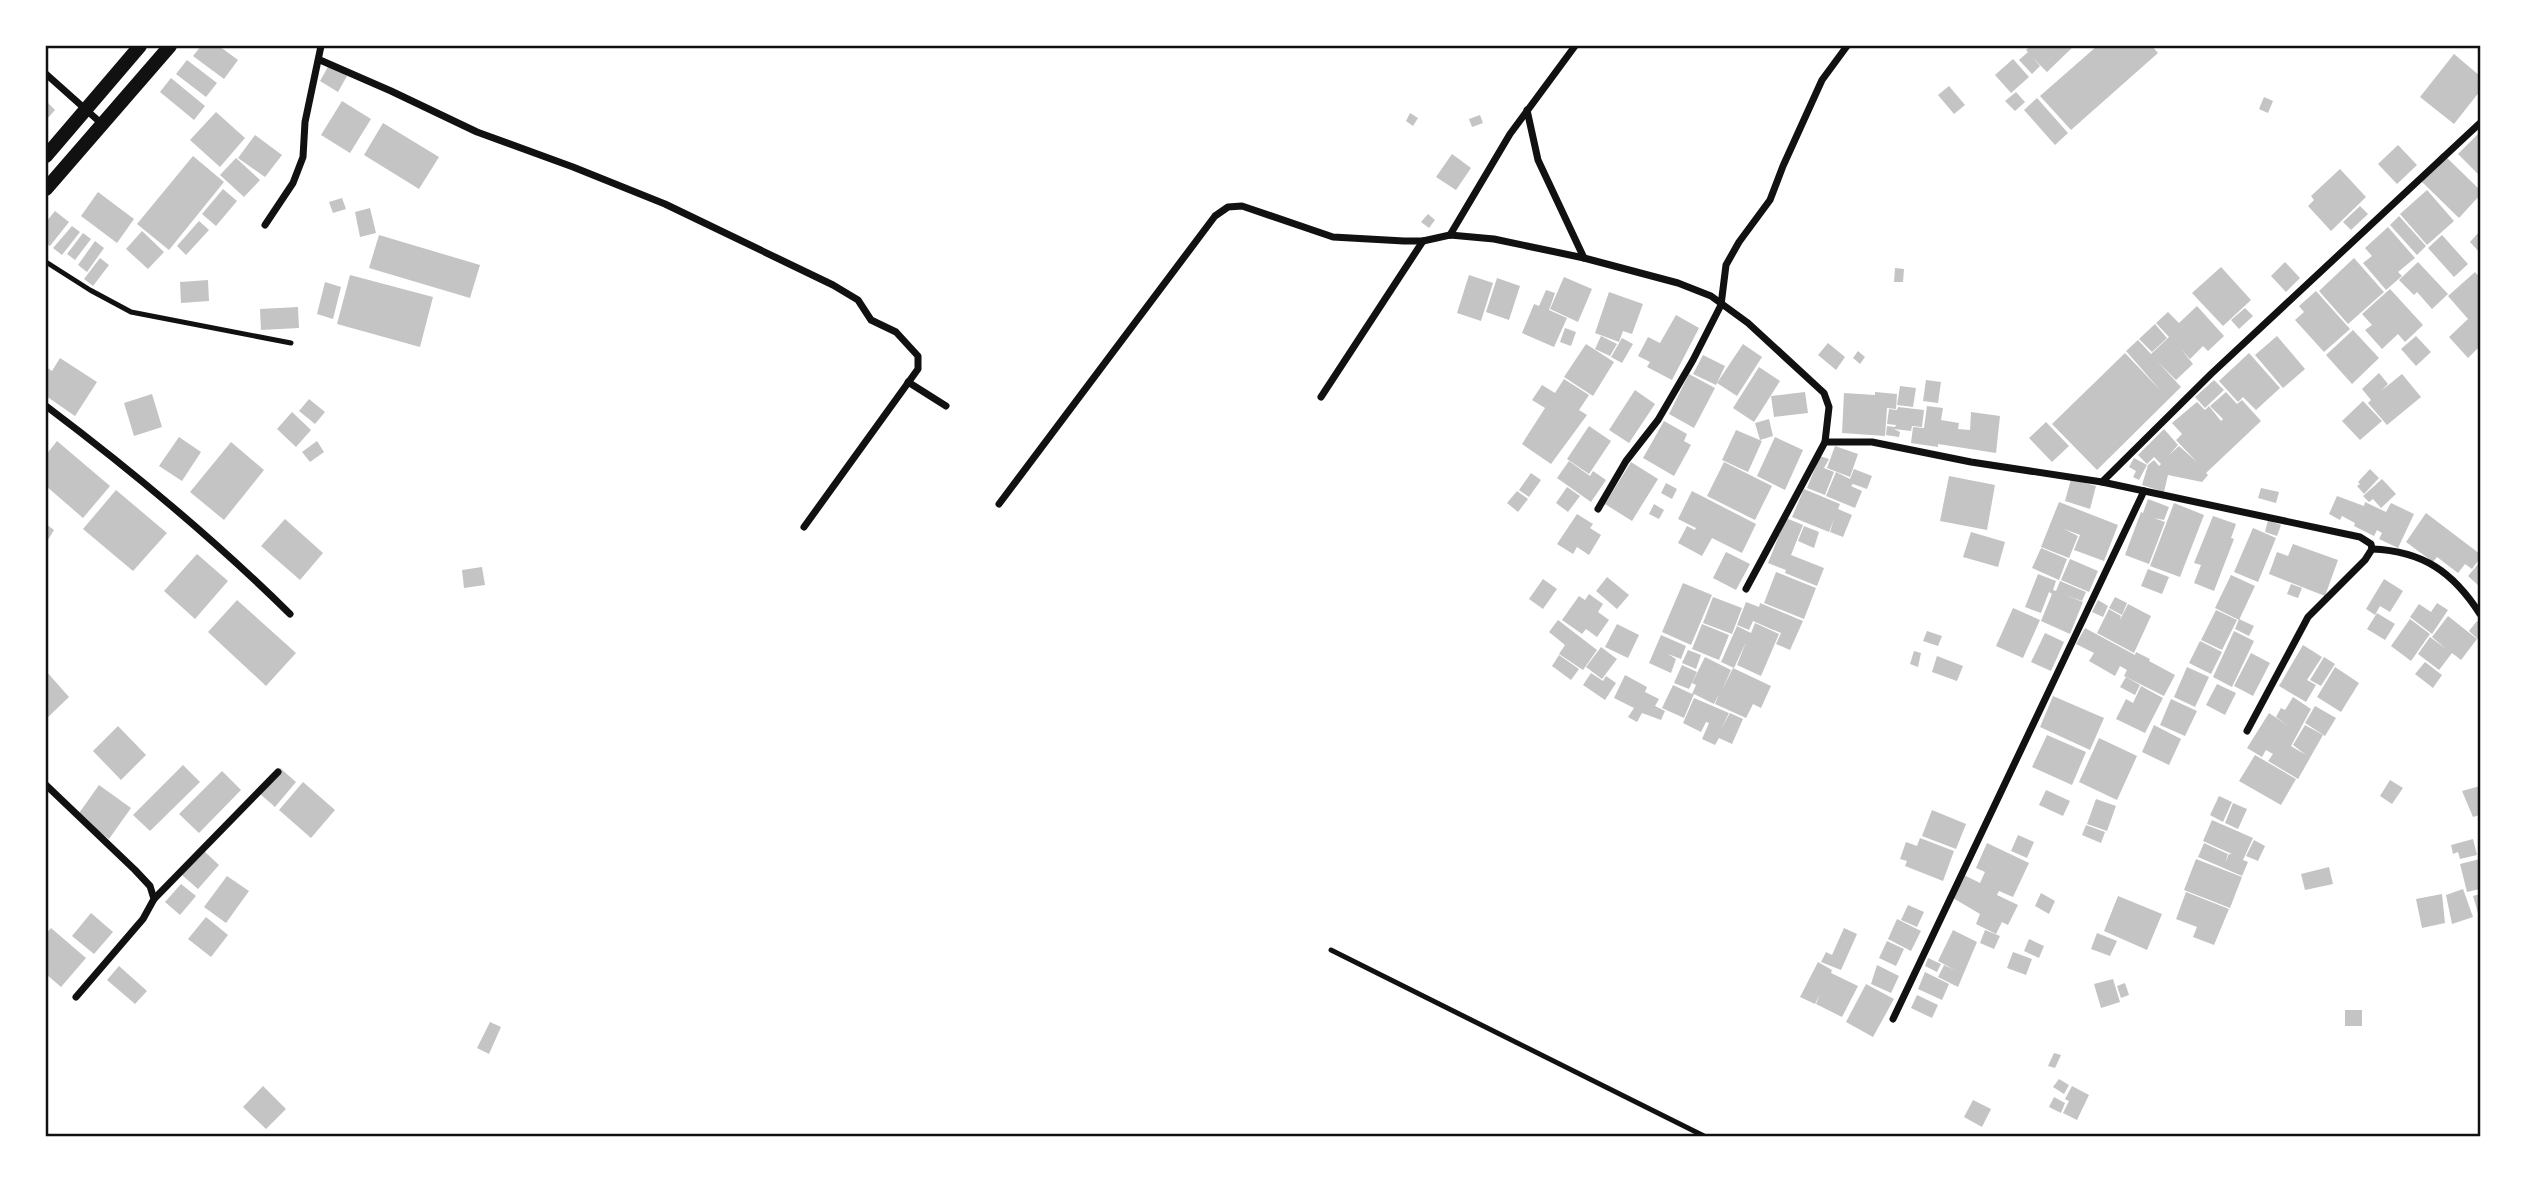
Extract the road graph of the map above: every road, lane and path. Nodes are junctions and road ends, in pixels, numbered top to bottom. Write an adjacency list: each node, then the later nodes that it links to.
1 (140, 46): 8 (main road)
2 (170, 46): 11 (main road)
3 (321, 46): 6 (street)
4 (1575, 46): 9 (street)
5 (1847, 46): 19 (street)
6 (320, 60): 14 (street); 21 (street)
7 (46, 74): 8 (street)
8 (86, 108): 11 (street); 12 (main road)
9 (1527, 110): 15 (street); 17 (street)
10 (2480, 122): 26 (street)
11 (102, 124): 13 (main road)
12 (46, 156)
13 (46, 189)
14 (265, 225)
15 (1450, 235): 16 (street); 17 (street)
16 (1423, 241): 22 (street); 28 (street)
17 (1584, 258): 19 (street)
18 (46, 262): 20 (lane)
19 (1721, 305): 25 (street); 29 (street)
20 (292, 343)
21 (908, 382): 24 (street); 30 (street)
22 (1321, 397)
23 (46, 406): 33 (street)
24 (946, 406)
25 (1825, 442): 26 (street); 32 (street)
26 (2102, 482): 27 (street)
27 (2144, 491): 31 (street); 41 (street)
28 (999, 504)
29 (1598, 509)
30 (804, 527)
31 (2372, 549): 34 (street); 35 (street)
32 (1746, 589)
33 (290, 614)
34 (2480, 614)
35 (2248, 731)
36 (278, 772): 38 (street)
37 (46, 785): 38 (street)
38 (154, 900): 40 (street)
39 (1331, 950): 42 (lane)
40 (76, 997)
41 (1893, 1019)
42 (1704, 1136)

